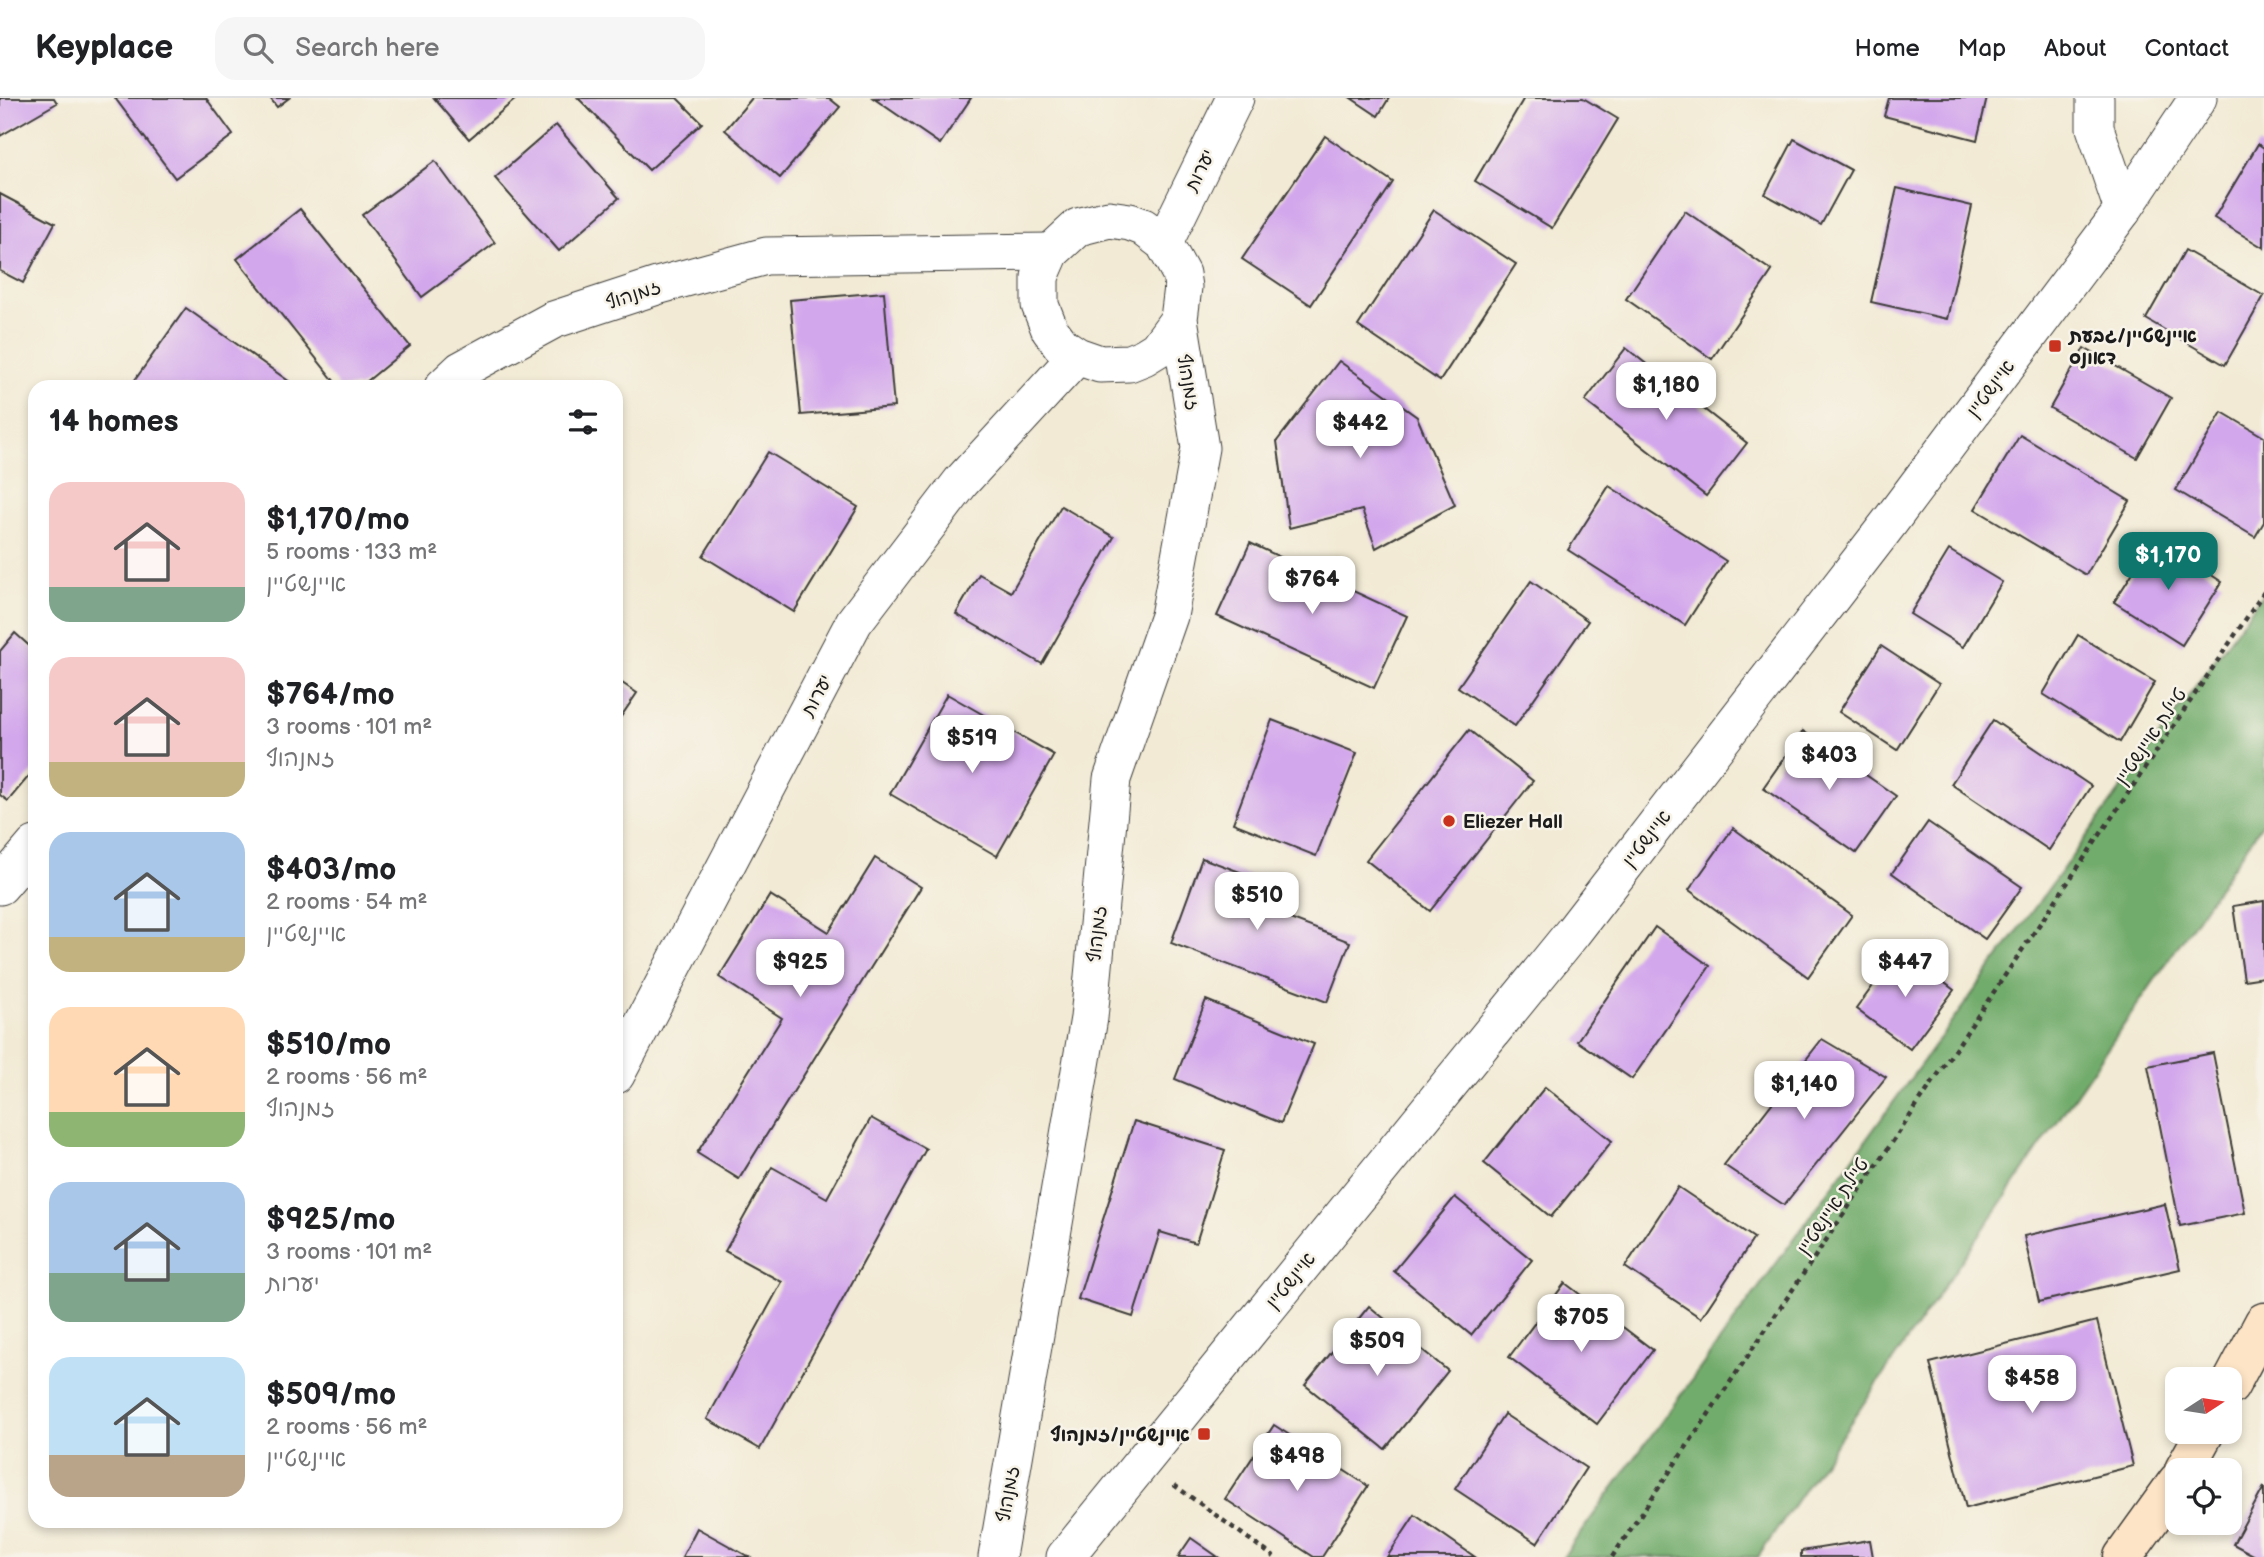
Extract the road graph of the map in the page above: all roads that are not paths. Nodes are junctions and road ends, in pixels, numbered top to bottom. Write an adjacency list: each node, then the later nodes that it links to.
1 (1235, 98): 5 (street, יערות)
2 (2095, 98): 4 (street)
3 (2198, 98): 4 (street, איינשטיין)
4 (2123, 210): 17 (street, איינשטיין)
5 (1164, 243): 6 (street); 7 (street)
6 (1051, 251): 8 (street); 9 (street, זמנהוף)
7 (1179, 318): 8 (street); 16 (street, זמנהוף)
8 (1077, 356): 12 (street, יערות)
9 (450, 380)
10 (28, 853): 11 (street)
11 (0, 886)
12 (623, 1063)
13 (2264, 1322): 14 (street)
14 (2240, 1367)
15 (2165, 1499): 18 (street)
16 (997, 1557)
17 (1065, 1557)
18 (2123, 1557)

